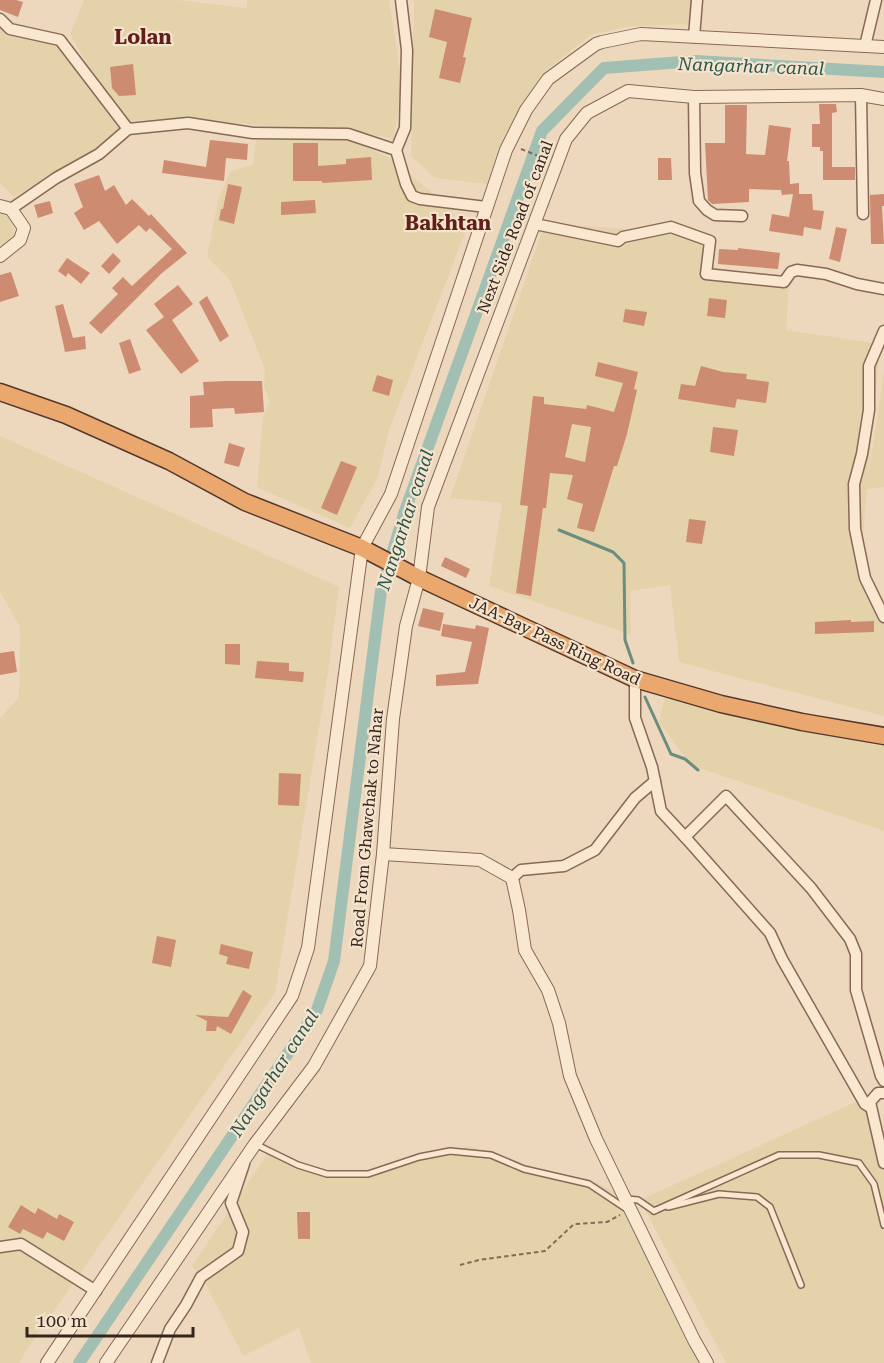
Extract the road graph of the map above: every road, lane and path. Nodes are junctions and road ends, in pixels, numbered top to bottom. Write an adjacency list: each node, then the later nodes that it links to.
1 (400, 0): 13 (street)
2 (697, 0): 5 (street)
3 (876, 0): 6 (street)
4 (0, 19): 11 (street)
5 (694, 37): 6 (street); 16 (street)
6 (865, 46): 7 (street)
7 (884, 47)
8 (861, 95): 9 (street, Next Side Road of canal); 10 (street, Next Side Road of canal); 17 (street)
9 (694, 97): 18 (street); 19 (street, Next Side Road of canal)
10 (884, 99)
11 (128, 129): 13 (street); 15 (street)
12 (516, 147): 14 (path)
13 (396, 150): 16 (street)
14 (551, 161)
15 (6, 207): 20 (street)
16 (486, 207): 24 (street)
17 (863, 214)
18 (742, 216)
19 (535, 224): 21 (street); 25 (street, Next Side Road of canal)
20 (0, 256)
21 (884, 289)
22 (884, 331): 26 (street)
23 (0, 392): 24 (highway)
24 (362, 548): 25 (highway, JAA-Bay Pass Ring Road); 45 (street)
25 (413, 574): 27 (highway, JAA-Bay Pass Ring Road); 31 (street, Road From Ghawchak to Nahar)
26 (884, 617)
27 (635, 679): 28 (highway, JAA-Bay Pass Ring Road); 29 (street)
28 (884, 736)
29 (655, 781): 30 (street); 32 (street)
30 (685, 837): 33 (street); 35 (street)
31 (383, 854): 32 (street); 36 (street, Road From Ghawchak to Nahar)
32 (512, 878): 39 (street)
33 (884, 1081)
34 (884, 1093): 35 (street)
35 (870, 1107): 38 (street)
36 (255, 1144): 37 (street, Road From Ghawchak to Nahar); 39 (lane)
37 (246, 1159): 47 (street, Road From Ghawchak to Nahar); 48 (street)
38 (884, 1163)
39 (626, 1203): 40 (lane); 43 (path); 49 (street)
40 (654, 1211): 41 (lane); 44 (lane)
41 (884, 1225)
42 (0, 1247): 45 (street)
43 (460, 1265)
44 (801, 1285)
45 (96, 1291): 46 (street)
46 (47, 1363)
47 (106, 1363)
48 (157, 1363)
49 (707, 1363)

